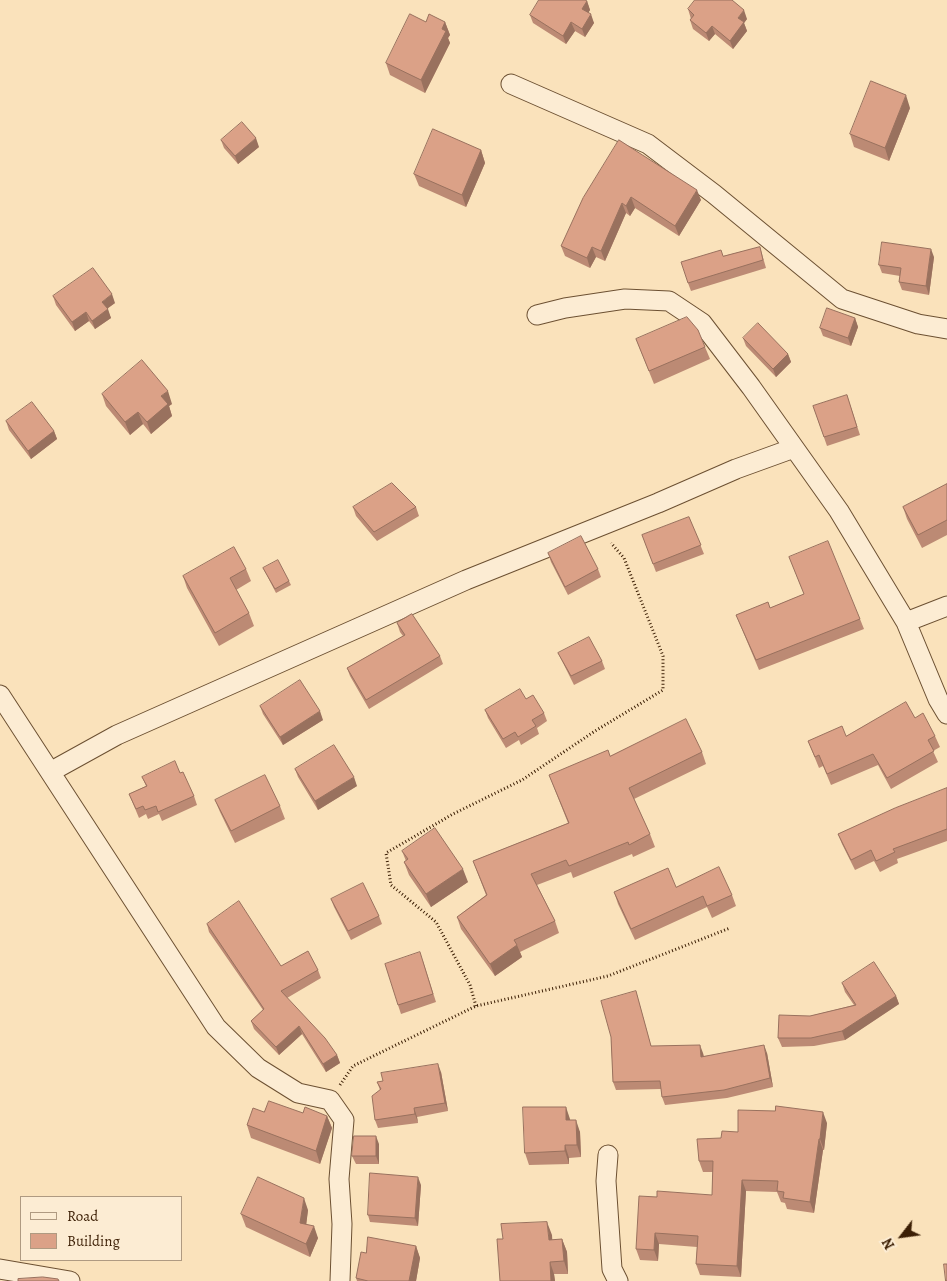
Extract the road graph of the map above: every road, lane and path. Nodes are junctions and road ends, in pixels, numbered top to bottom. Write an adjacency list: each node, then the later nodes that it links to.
1 (511, 84): 3 (street)
2 (537, 315): 4 (street)
3 (947, 329)
4 (794, 448): 5 (street); 7 (street)
5 (598, 527): 10 (street); 12 (path)
6 (947, 606): 7 (street)
7 (906, 622): 9 (street)
8 (0, 695): 10 (street)
9 (947, 714)
10 (50, 772): 13 (street)
11 (730, 928): 12 (path)
12 (476, 1006): 13 (path)
13 (330, 1100): 17 (street)
14 (608, 1156): 18 (street)
15 (0, 1270): 16 (street)
16 (70, 1281)
17 (340, 1281)
18 (618, 1281)

